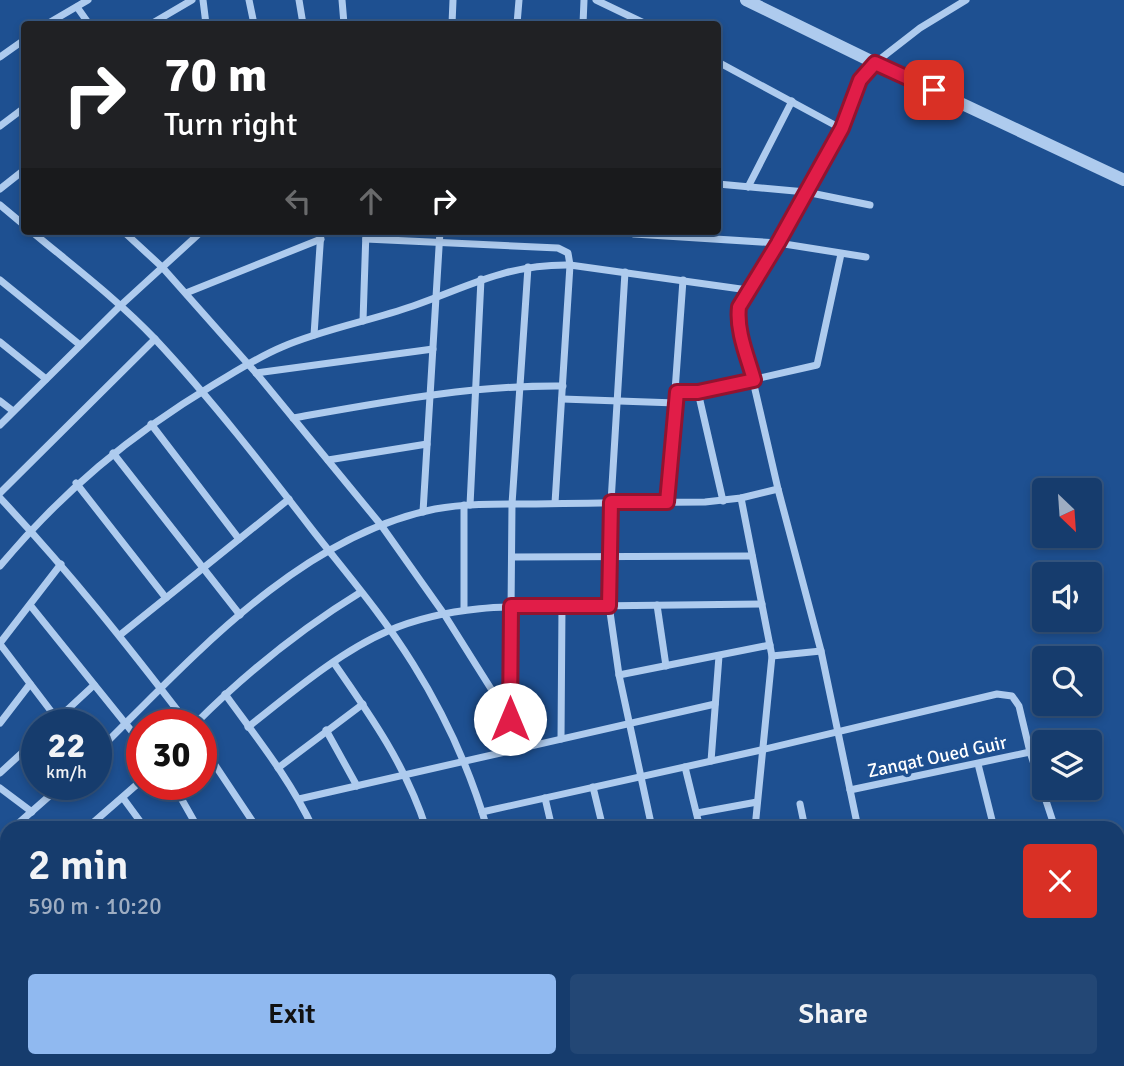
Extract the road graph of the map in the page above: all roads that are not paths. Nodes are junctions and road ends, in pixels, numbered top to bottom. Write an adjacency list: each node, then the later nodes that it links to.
1 (88, 0): 13 (street)
2 (192, 0): 16 (street)
3 (203, 0): 17 (street)
4 (249, 0): 18 (street)
5 (299, 0): 19 (street)
6 (342, 0): 20 (street)
7 (453, 0): 21 (street)
8 (519, 0): 22 (street)
9 (584, 0): 23 (street)
10 (596, 0): 24 (street)
11 (746, 0): 27 (street)
12 (966, 0): 27 (street)
13 (77, 7): 14 (street); 15 (street)
14 (52, 21)
15 (87, 21)
16 (156, 21)
17 (206, 21)
18 (253, 21)
19 (302, 21)
20 (344, 21)
21 (452, 21)
22 (517, 21)
23 (583, 21)
24 (640, 21)
25 (21, 42): 26 (street)
26 (0, 57)
27 (875, 63): 32 (street); 34 (street)
28 (721, 64): 29 (street)
29 (792, 101): 32 (street); 36 (street)
30 (21, 110): 31 (street)
31 (0, 126)
32 (842, 128): 38 (street)
33 (21, 172): 37 (street)
34 (1124, 180)
35 (721, 184): 36 (street)
36 (748, 187): 38 (street)
37 (0, 189)
38 (806, 192): 40 (street); 50 (street)
39 (0, 205): 41 (street)
40 (870, 205)
41 (21, 222)
42 (36, 235): 63 (street)
43 (127, 235): 54 (street)
44 (198, 235): 54 (street)
45 (321, 235): 61 (street); 65 (street)
46 (366, 235): 49 (street); 64 (street)
47 (440, 235): 49 (street)
48 (650, 235): 50 (street)
49 (439, 243): 53 (street); 62 (street)
50 (778, 243): 51 (street); 60 (street)
51 (841, 254): 52 (street); 73 (street)
52 (866, 257)
53 (570, 265): 55 (street); 56 (street); 75 (street)
54 (162, 267): 61 (street); 63 (street)
55 (528, 267): 57 (street); 74 (street)
56 (625, 272): 59 (street); 83 (street)
57 (481, 279): 62 (street); 76 (street)
58 (0, 280): 68 (street)
59 (683, 281): 60 (street); 78 (street)
60 (748, 290): 73 (street)
61 (186, 293): 70 (street)
62 (436, 298): 64 (street); 69 (street)
63 (120, 306): 66 (street); 68 (street)
64 (363, 321): 65 (street)
65 (314, 335): 70 (street)
66 (155, 339): 77 (street); 94 (street)
67 (0, 342): 72 (street)
68 (80, 345): 72 (street)
69 (433, 349): 71 (street); 80 (street)
70 (248, 364): 71 (street); 77 (street)
71 (256, 373): 86 (street)
72 (46, 379): 85 (street)
73 (754, 380): 79 (street); 93 (street)
74 (520, 385): 75 (street); 76 (street); 101 (street)
75 (563, 386): 81 (street)
76 (476, 389): 80 (street); 102 (street)
77 (202, 392): 87 (street); 96 (street)
78 (677, 392): 79 (street); 84 (street)
79 (698, 392): 97 (street)
80 (430, 393): 86 (street); 89 (street)
81 (562, 399): 83 (street); 100 (street)
82 (0, 401): 85 (street)
83 (617, 401): 84 (street); 98 (street)
84 (676, 403): 99 (street)
85 (13, 411): 88 (street)
86 (293, 418): 91 (street)
87 (151, 424): 90 (street); 106 (street)
88 (0, 425)
89 (427, 444): 91 (street); 103 (street)
90 (113, 453): 92 (street); 113 (street)
91 (328, 460): 104 (street)
92 (76, 484): 105 (street); 115 (street)
93 (778, 489): 95 (street); 129 (street)
94 (0, 496): 105 (street)
95 (741, 498): 97 (street); 108 (street)
96 (289, 499): 106 (street); 107 (street)
97 (723, 501): 99 (street)
98 (611, 502): 99 (street); 100 (street); 110 (street)
99 (667, 502)
100 (555, 503): 101 (street)
101 (512, 504): 102 (street); 109 (street)
102 (467, 505): 103 (street); 122 (street)
103 (422, 512): 104 (street)
104 (381, 525): 107 (street); 123 (street)
105 (30, 530): 111 (street); 112 (street)
106 (239, 539): 113 (street)
107 (329, 551): 114 (street); 124 (street)
108 (752, 556): 110 (street); 116 (street)
109 (512, 557): 110 (street); 119 (street)
110 (610, 557): 121 (street)
111 (61, 564): 117 (street); 126 (street)
112 (0, 566)
113 (203, 568): 115 (street); 124 (street)
114 (361, 592): 125 (street); 138 (street)
115 (166, 598): 126 (street)
116 (762, 604): 118 (street); 128 (street)
117 (30, 605): 127 (street); 136 (street)
118 (657, 605): 121 (street); 133 (street)
119 (511, 606): 120 (street); 122 (street); 145 (street)
120 (562, 606): 121 (street); 153 (street)
121 (609, 606): 134 (street)
122 (464, 610): 123 (street)
123 (444, 614): 125 (street); 145 (street)
124 (240, 615): 137 (street)
125 (389, 630): 132 (street); 158 (street)
126 (120, 635): 137 (street)
127 (0, 644): 135 (street)
128 (770, 645): 130 (street); 131 (street)
129 (821, 651): 131 (street); 151 (street)
130 (719, 656): 133 (street); 140 (street)
131 (772, 656): 155 (street)
132 (334, 663): 139 (street); 149 (street)
133 (666, 666): 134 (street)
134 (619, 675): 148 (street)
135 (30, 684): 141 (street); 146 (street)
136 (94, 685): 142 (street); 147 (street)
137 (160, 688): 143 (street); 147 (street)
138 (225, 694): 144 (street); 149 (street)
139 (363, 704): 150 (street); 165 (street)
140 (715, 704): 148 (street); 159 (street)
141 (46, 709)
142 (68, 709)
143 (176, 709)
144 (210, 709)
145 (510, 719): 154 (street)
146 (0, 723)
147 (125, 724): 152 (street)
148 (629, 724): 153 (street); 166 (street)
149 (248, 727): 163 (street)
150 (326, 730): 163 (street); 167 (street)
151 (838, 732): 155 (street); 156 (street); 170 (street)
152 (112, 737)
153 (561, 739): 154 (street)
154 (513, 750): 158 (street)
155 (761, 750): 159 (street); 177 (street)
156 (1030, 752): 160 (street, Zanqat Oued Guir); 198 (street)
157 (21, 753): 164 (street)
158 (463, 761): 165 (street); 180 (street)
159 (711, 761): 161 (street)
160 (978, 764): 170 (street, Zanqat Oued Guir); 197 (street)
161 (685, 767): 166 (street); 181 (street)
162 (217, 768): 186 (street)
163 (278, 768): 174 (street)
164 (0, 773)
165 (405, 774): 167 (street); 188 (street)
166 (640, 777): 168 (street); 192 (street)
167 (357, 786): 174 (street)
168 (593, 787): 173 (street); 191 (street)
169 (0, 788): 179 (street)
170 (850, 790): 196 (street)
171 (126, 795): 172 (street)
172 (123, 798): 183 (street); 184 (street)
173 (545, 798): 180 (street); 190 (street)
174 (299, 799): 187 (street)
175 (45, 800): 179 (street)
176 (182, 800): 185 (street)
177 (757, 802): 181 (street); 194 (street)
178 (800, 804): 195 (street)
179 (32, 812): 182 (street)
180 (482, 812): 189 (street)
181 (697, 813): 193 (street)
182 (21, 821)
183 (95, 821)
184 (140, 821)
185 (194, 821)
186 (252, 821)
187 (310, 821)
188 (423, 821)
189 (485, 821)
190 (550, 821)
191 (601, 821)
192 (650, 821)
193 (699, 821)
194 (756, 821)
195 (804, 821)
196 (857, 821)
197 (992, 821)
198 (1053, 821)

